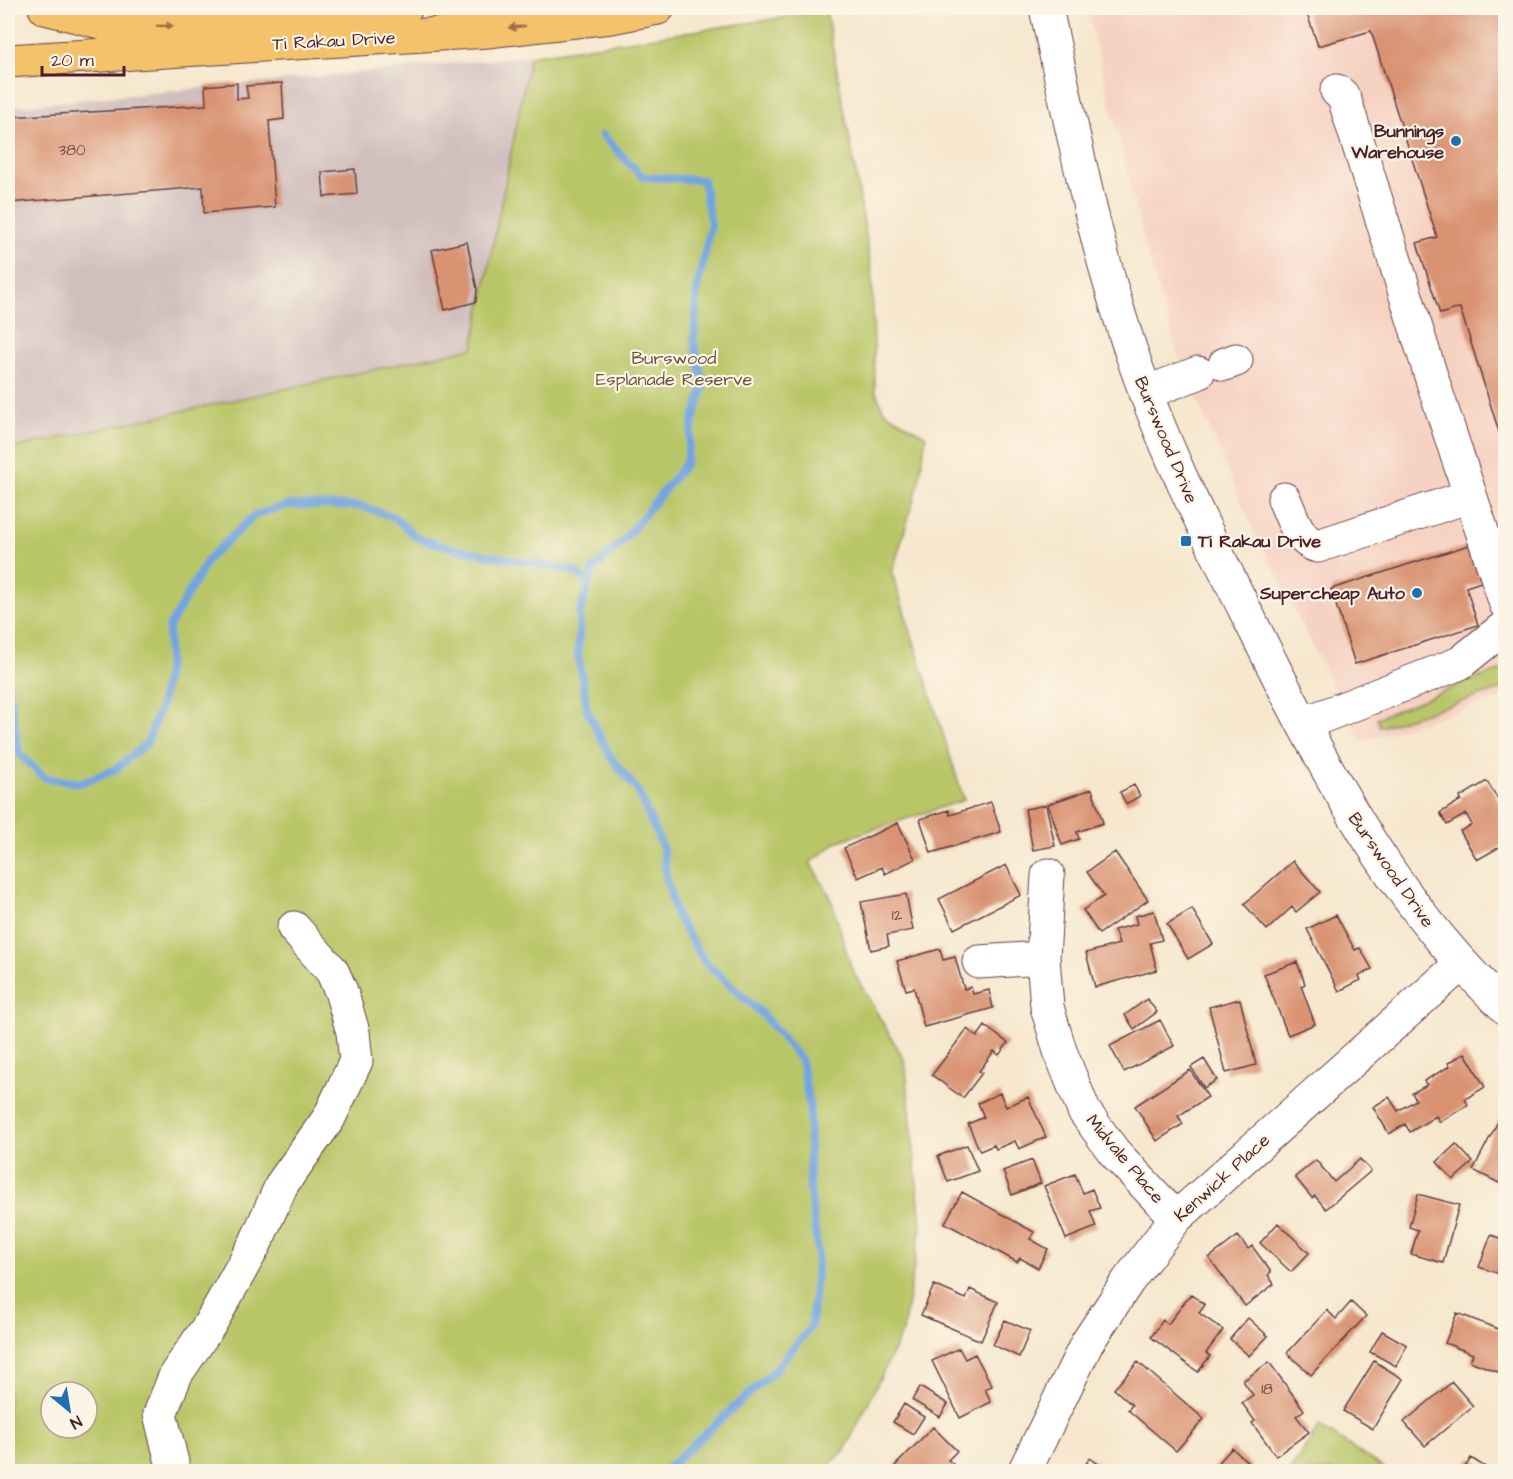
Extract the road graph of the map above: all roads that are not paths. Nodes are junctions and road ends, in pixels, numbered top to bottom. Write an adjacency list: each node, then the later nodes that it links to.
1 (45, 8): 5 (main road, one-way to 5)
2 (406, 8): 5 (main road)
3 (658, 8): 5 (main road, Ti Rakau Drive, one-way to 5)
4 (1046, 8): 9 (street, Burswood Drive)
5 (320, 41): 6 (main road, Ti Rakau Drive)
6 (8, 61)
7 (1337, 91): 10 (street)
8 (1220, 366): 9 (street)
9 (1145, 393): 14 (street, Burswood Drive)
10 (1470, 496): 11 (street); 12 (street)
11 (1284, 499)
12 (1506, 604)
13 (1506, 626): 14 (street)
14 (1303, 724): 19 (street, Burswood Drive)
15 (1048, 874): 17 (street, Midvale Place)
16 (294, 928): 22 (street)
17 (1043, 958): 18 (street); 21 (street, Midvale Place)
18 (979, 962)
19 (1461, 964): 20 (street, Burswood Drive); 21 (street, Kenwick Place)
20 (1506, 1008)
21 (1176, 1218): 23 (street, Kenwick Place)
22 (172, 1472)
23 (1024, 1472)

